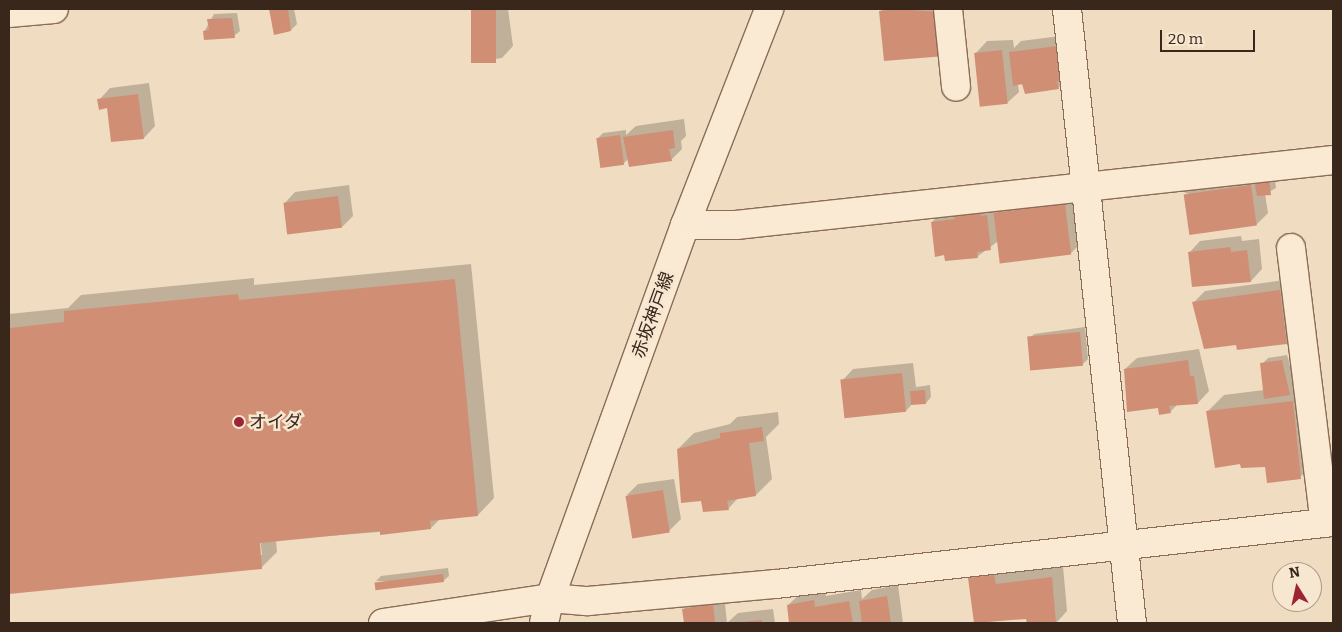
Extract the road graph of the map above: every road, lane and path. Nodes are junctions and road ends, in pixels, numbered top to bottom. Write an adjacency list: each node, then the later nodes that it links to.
1 (54, 9): 5 (street)
2 (769, 9): 9 (street, 赤坂神戸線)
3 (948, 9): 6 (street)
4 (1067, 9): 8 (street)
5 (9, 13)
6 (956, 87)
7 (1333, 160): 8 (street)
8 (1085, 187): 9 (street); 12 (street)
9 (686, 225): 13 (street, 赤坂神戸線)
10 (1291, 248): 11 (street)
11 (1329, 522): 12 (street)
12 (1123, 544): 13 (street); 15 (street)
13 (547, 611): 14 (street)
14 (383, 623)
15 (1132, 623)

